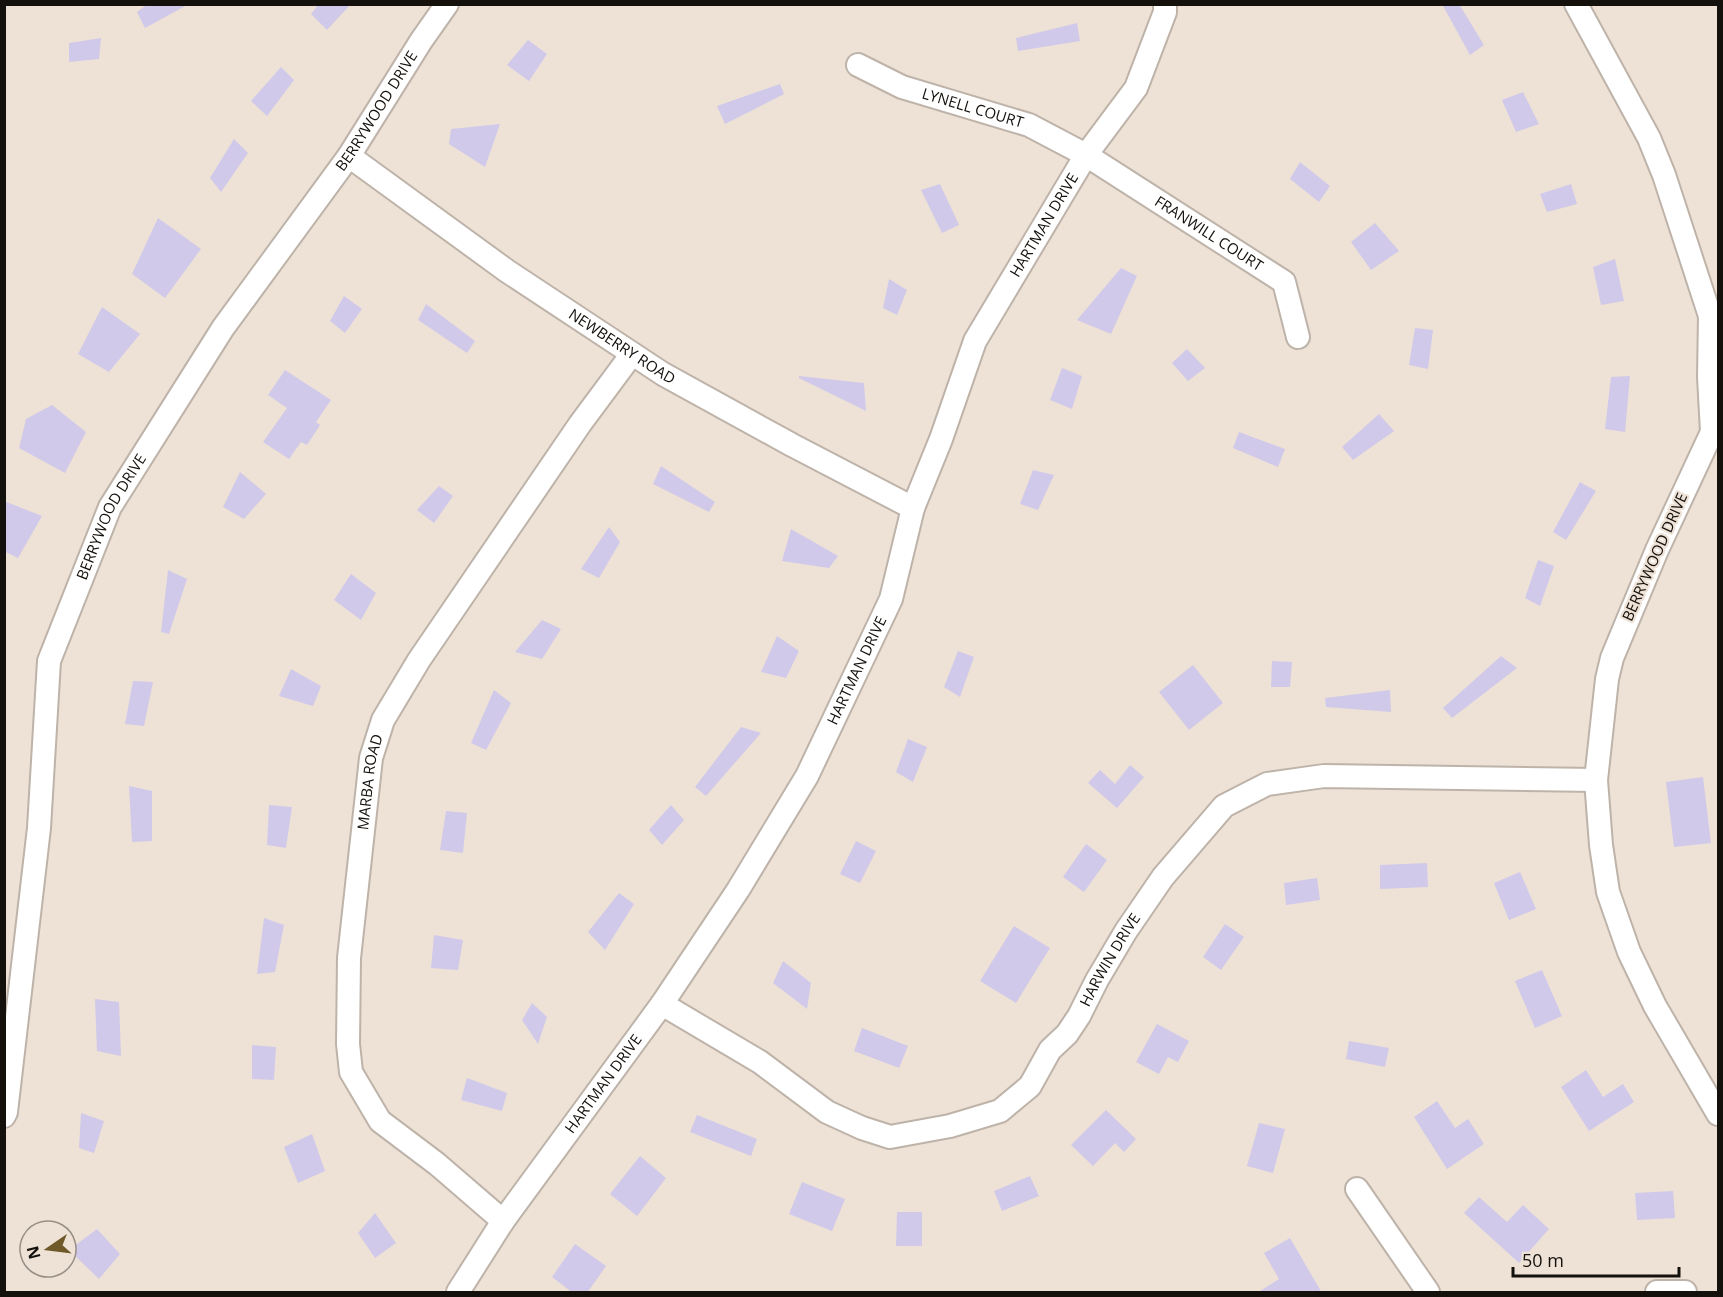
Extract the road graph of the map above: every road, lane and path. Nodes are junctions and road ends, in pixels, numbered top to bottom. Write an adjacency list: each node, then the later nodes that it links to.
1 (447, 4): 6 (street, BERRYWOOD DRIVE)
2 (1165, 4): 5 (street, HARTMAN DRIVE)
3 (1576, 4): 7 (street, BERRYWOOD DRIVE)
4 (858, 65): 5 (street, LYNELL COURT)
5 (1086, 155): 8 (street, FRANWILL COURT); 10 (street, HARTMAN DRIVE)
6 (349, 156): 9 (street, NEWBERRY ROAD); 14 (street, BERRYWOOD DRIVE)
7 (1714, 315): 11 (street, BERRYWOOD DRIVE)
8 (1298, 337)
9 (632, 354): 10 (street, NEWBERRY ROAD); 16 (street, MARBA ROAD)
10 (913, 508): 12 (street, HARTMAN DRIVE)
11 (1596, 780): 12 (street, HARWIN DRIVE); 13 (street, BERRYWOOD DRIVE)
12 (662, 1004): 16 (street, HARTMAN DRIVE)
13 (1719, 1114)
14 (4, 1116)
15 (1357, 1189): 18 (street)
16 (503, 1221): 17 (street, HARTMAN DRIVE)
17 (458, 1293)
18 (1428, 1293)
19 (1657, 1293): 20 (street)
20 (1685, 1293)

